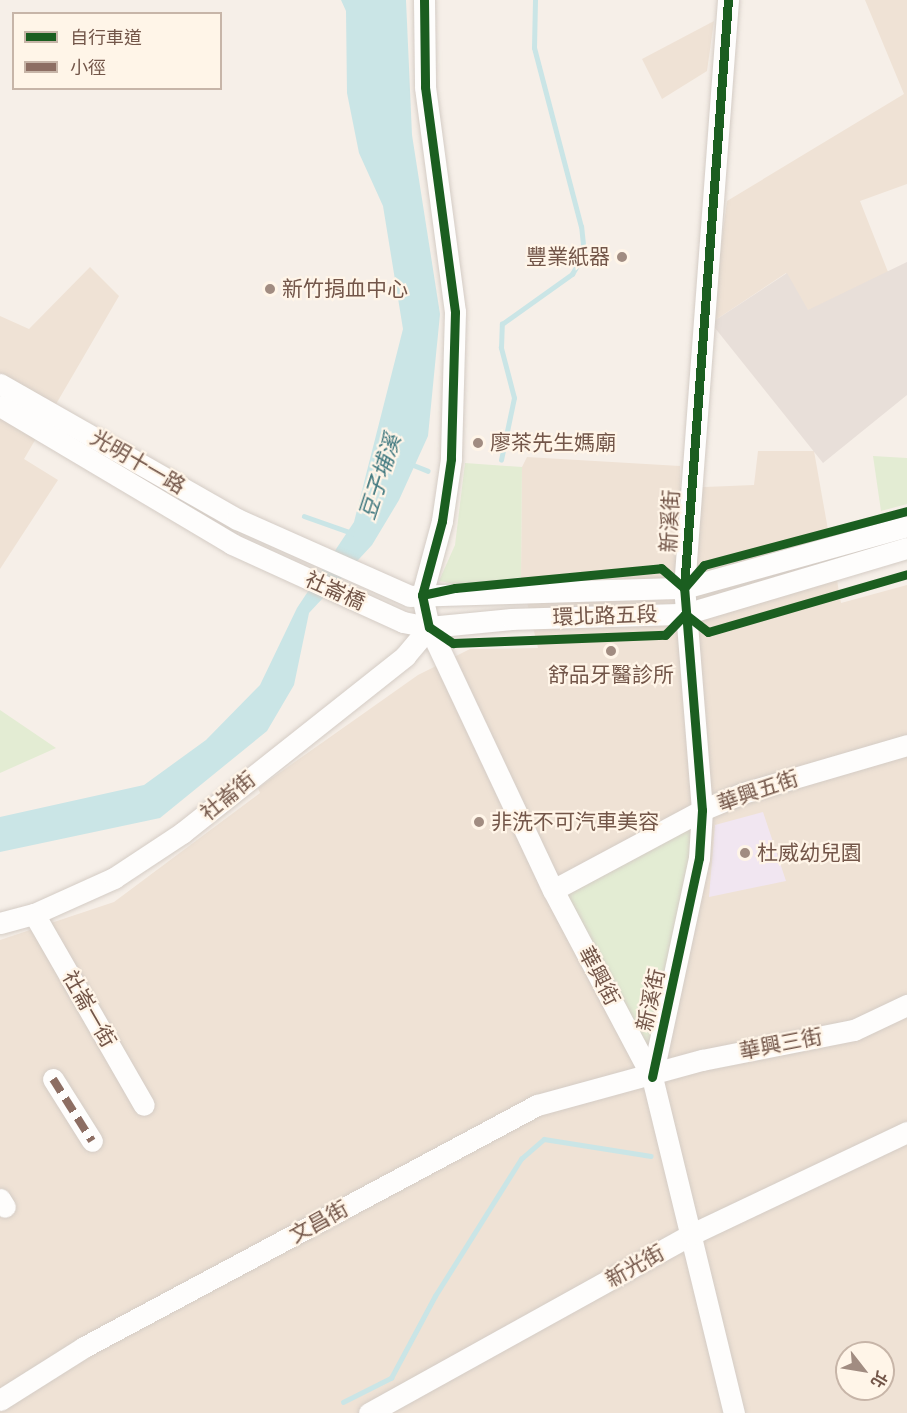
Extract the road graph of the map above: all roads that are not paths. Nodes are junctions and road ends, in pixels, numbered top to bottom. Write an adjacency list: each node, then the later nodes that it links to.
1 (424, 0): 10 (street)
2 (728, 0): 9 (street, 新溪街)
3 (0, 384): 6 (street, 光明十一路)
4 (0, 406): 8 (street, 光明十一路)
5 (907, 526): 9 (street, 環北路五段)
6 (277, 538): 10 (street, 社崙橋)
7 (907, 548): 11 (street, 環北路五段)
8 (266, 560): 12 (street, 社崙橋)
9 (684, 588): 10 (street, 環北路五段); 11 (street, 新溪街)
10 (416, 596): 13 (street, 華興街)
11 (685, 614): 13 (street, 環北路五段); 15 (street, 新溪街)
12 (403, 622): 13 (street, 環北路五段)
13 (429, 627): 16 (street, 華興街); 17 (street, 社崙街)
14 (907, 745): 15 (street, 華興五街)
15 (702, 810): 16 (street, 華興五街); 20 (street, 新溪街)
16 (553, 890): 20 (street, 華興街)
17 (34, 914): 18 (street, 社崙街); 22 (street, 社崙一街)
18 (0, 923)
19 (907, 1005): 20 (street, 華興三街)
20 (652, 1077): 25 (street, 華興街); 26 (street, 文昌街)
21 (53, 1078): 24 (street)
22 (144, 1105)
23 (907, 1131): 25 (street, 新光街)
24 (92, 1141)
25 (692, 1234): 29 (street, 新光街); 30 (street, 華興街)
26 (0, 1400)
27 (0, 1405): 28 (street)
28 (5, 1413)
29 (369, 1413)
30 (734, 1413)

